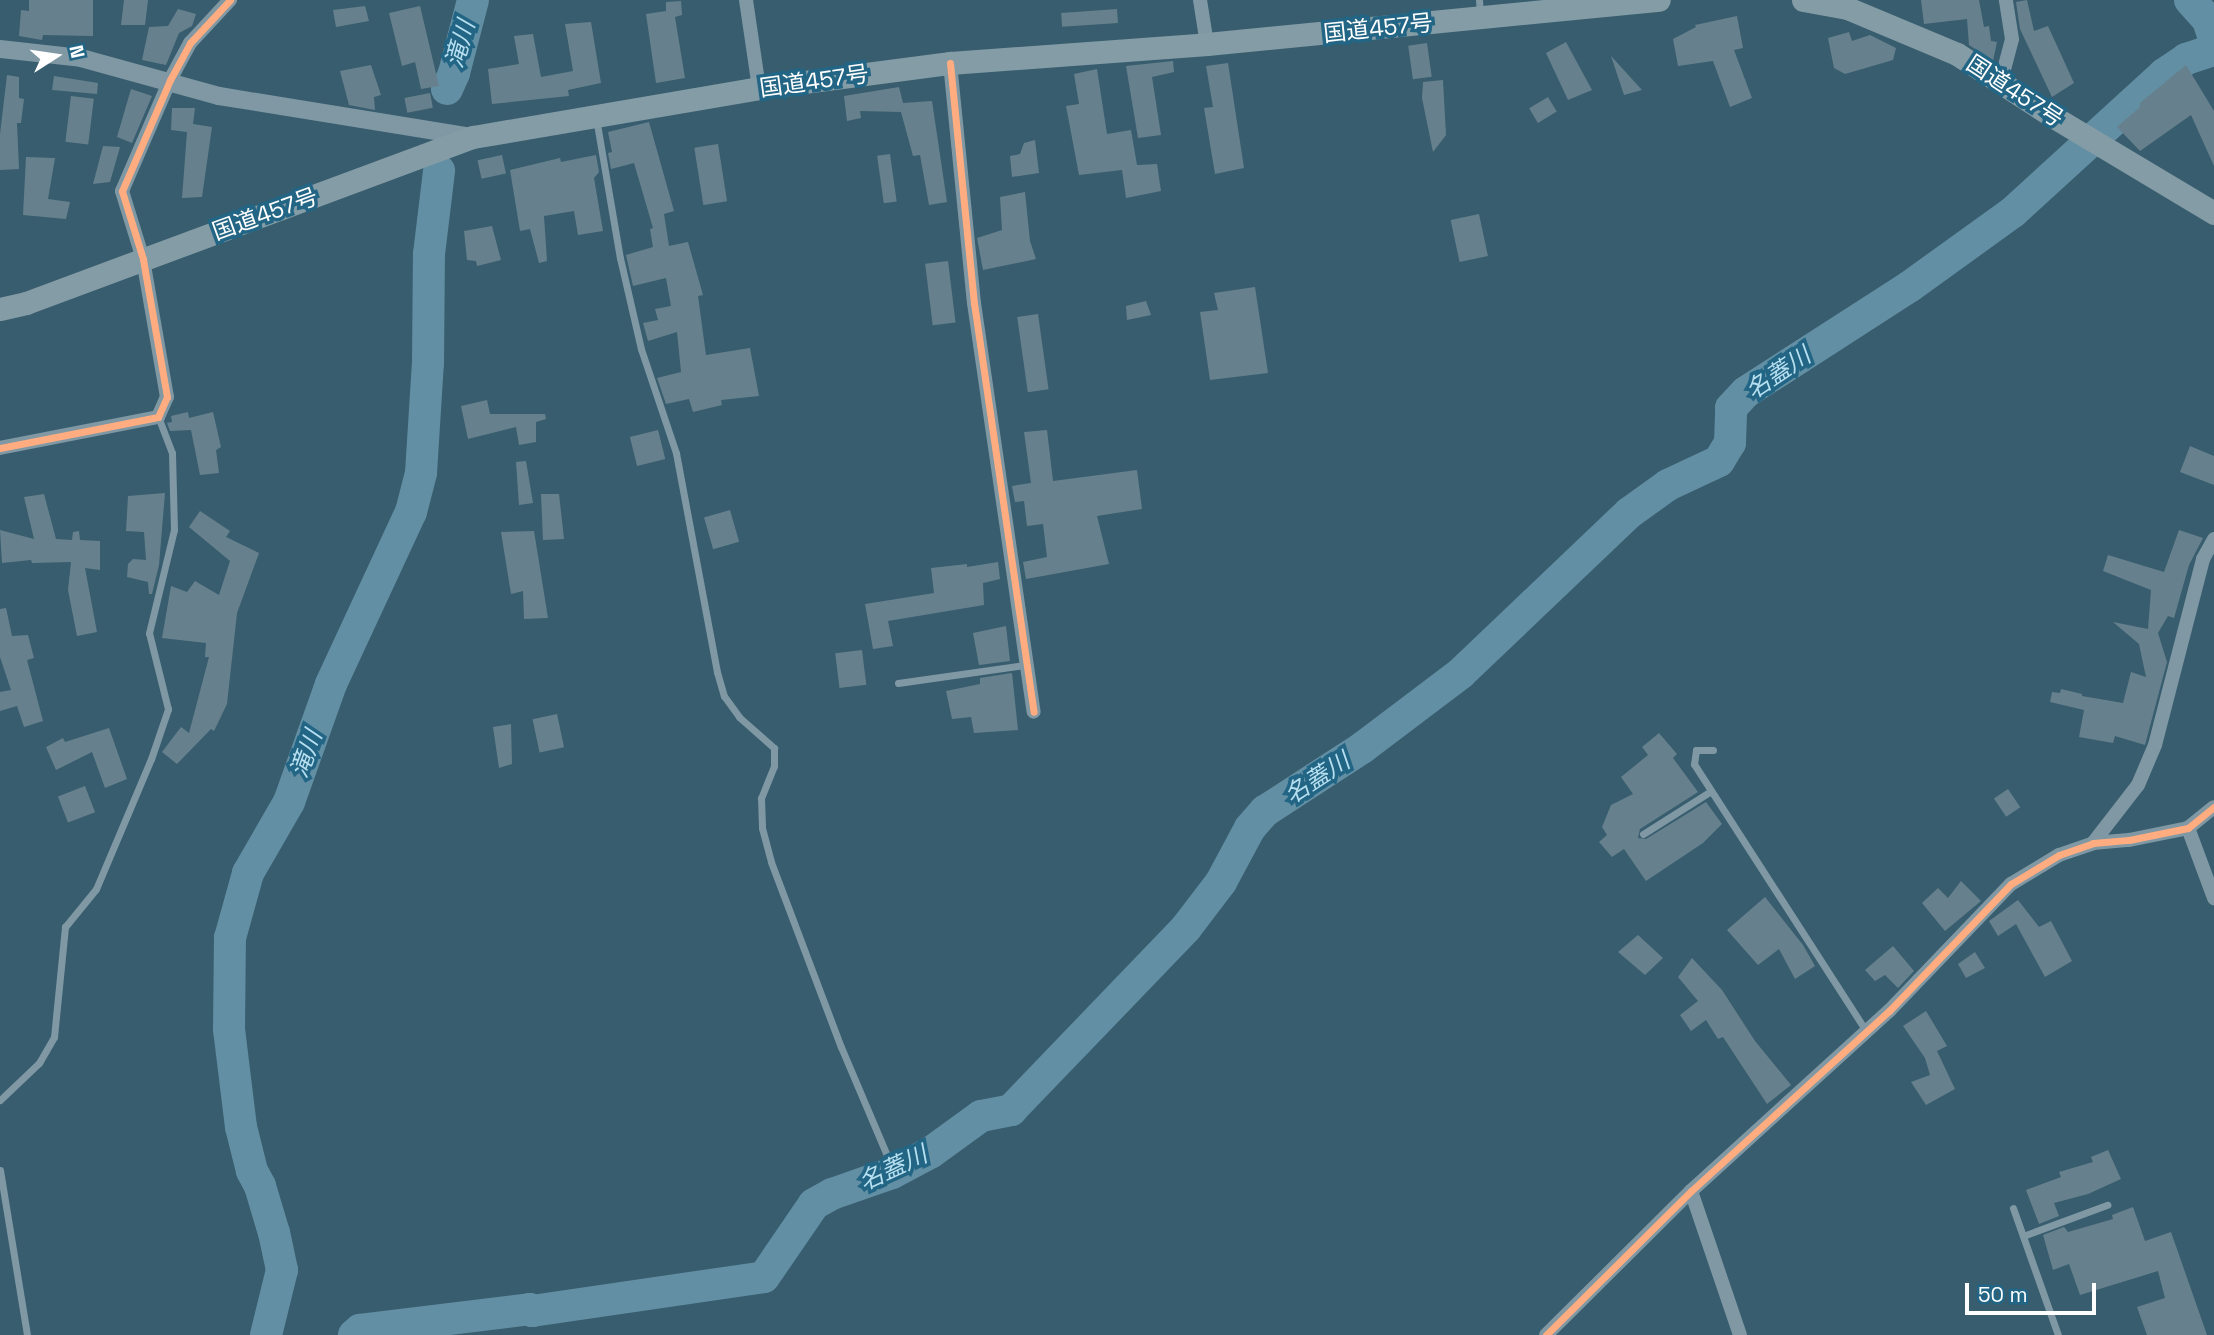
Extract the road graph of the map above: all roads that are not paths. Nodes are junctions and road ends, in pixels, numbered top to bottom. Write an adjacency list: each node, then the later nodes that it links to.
1 (230, 0): 12 (street)
2 (746, 0): 14 (street)
3 (1200, 0): 9 (street)
4 (1659, 0): 8 (highway, 国道457号)
5 (1803, 0): 7 (highway, 国道457号)
6 (2006, 0): 13 (street)
7 (1847, 4): 13 (highway, 国道457号)
8 (1479, 9): 9 (highway, 国道457号)
9 (1207, 44): 11 (highway, 国道457号)
10 (0, 49): 12 (street)
11 (950, 63): 14 (highway, 国道457号); 23 (street)
12 (170, 80): 16 (street); 18 (street)
13 (2001, 81): 17 (highway, 国道457号)
14 (759, 88): 15 (highway, 国道457号)
15 (596, 114): 16 (highway, 国道457号); 35 (lane)
16 (473, 136): 18 (highway, 国道457号)
17 (2214, 213)
18 (144, 259): 19 (highway, 国道457号); 20 (street)
19 (0, 309)
20 (158, 418): 21 (street); 34 (lane)
21 (0, 449)
22 (2214, 539): 31 (street)
23 (1025, 665): 24 (lane); 25 (street)
24 (898, 683)
25 (1034, 712)
26 (1713, 750): 27 (lane)
27 (1711, 791): 30 (lane); 33 (lane)
28 (2214, 807): 29 (street)
29 (2188, 828): 31 (street); 32 (street)
30 (1643, 834)
31 (2094, 843): 33 (street)
32 (2214, 898)
33 (1866, 1031): 37 (street)
34 (0, 1100)
35 (891, 1165)
36 (0, 1170): 41 (lane)
37 (1692, 1191): 42 (street); 43 (street)
38 (2107, 1205): 40 (lane)
39 (2013, 1208): 40 (lane)
40 (2023, 1236): 44 (lane)
41 (27, 1335)
42 (1546, 1335)
43 (1740, 1335)
44 (2058, 1335)

